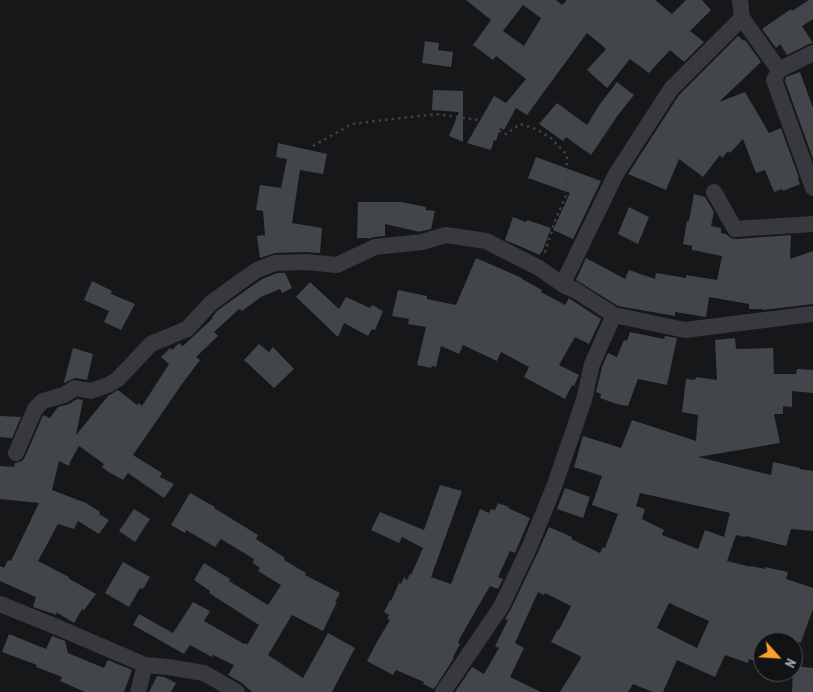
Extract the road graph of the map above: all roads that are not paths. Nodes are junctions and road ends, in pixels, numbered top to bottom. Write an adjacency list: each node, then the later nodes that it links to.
1 (740, 0): 2 (street)
2 (742, 18): 4 (street); 8 (street)
3 (813, 53): 4 (street)
4 (779, 70): 5 (street)
5 (813, 188)
6 (714, 192): 7 (street)
7 (813, 224)
8 (565, 286): 10 (street); 11 (street)
9 (813, 314): 10 (street)
10 (614, 315): 16 (street)
11 (16, 453)
12 (0, 604): 13 (street)
13 (145, 665): 14 (street); 15 (street)
14 (138, 692)
15 (238, 692)
16 (443, 692)

